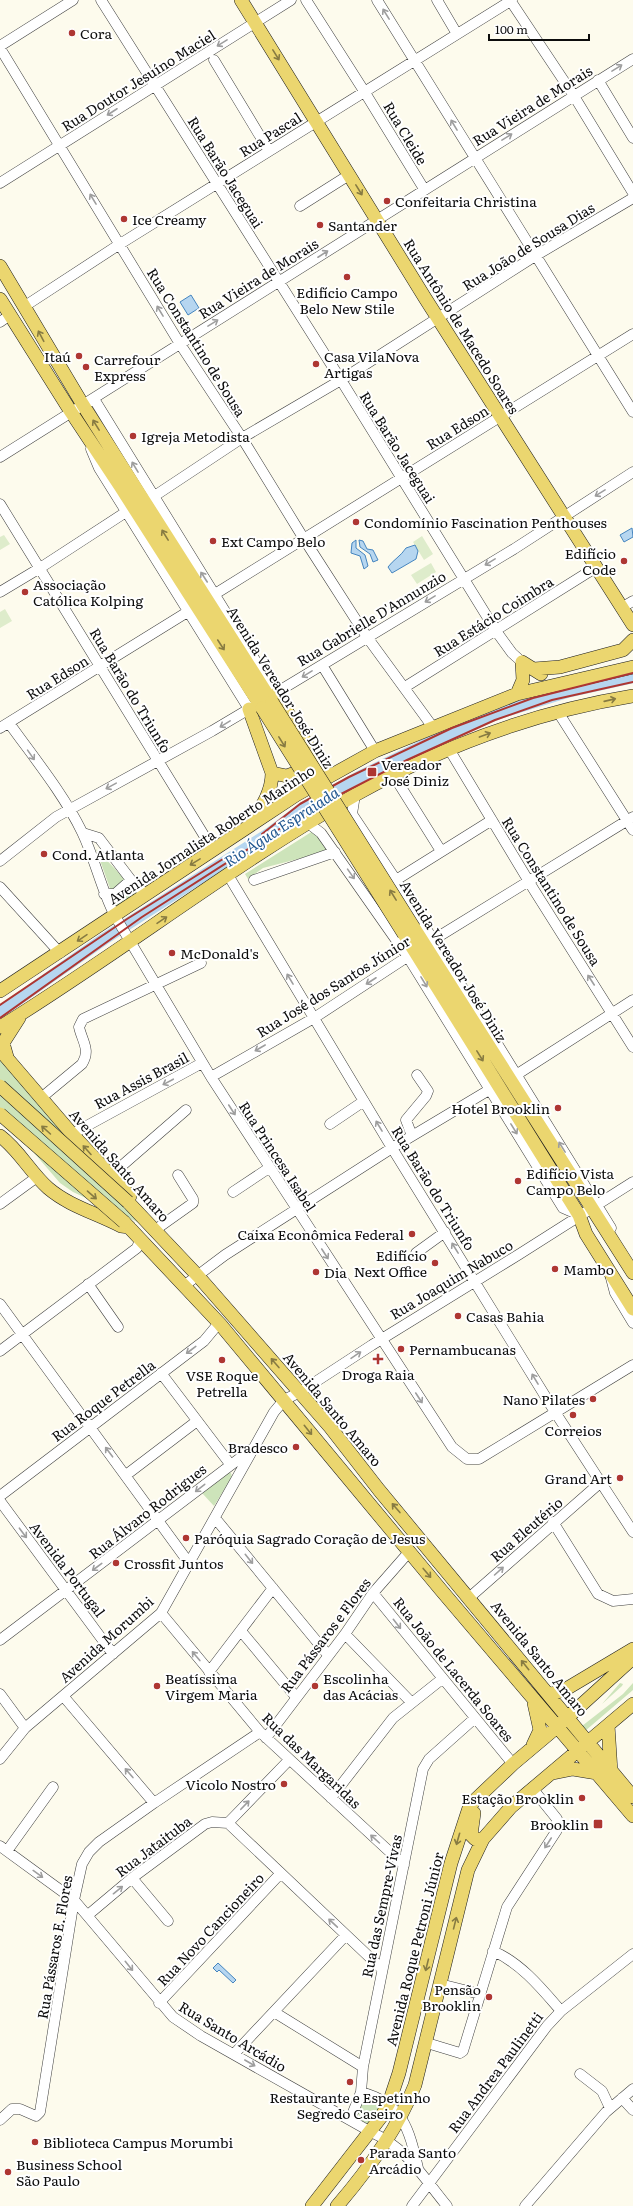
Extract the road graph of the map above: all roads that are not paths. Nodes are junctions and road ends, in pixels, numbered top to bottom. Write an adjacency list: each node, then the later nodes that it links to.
1 (73, 0): 11 (street)
2 (101, 0): 16 (street, Rua Barão Jaceguai)
3 (241, 0): 9 (main road, Rua Antônio de Macedo Soares)
4 (291, 0): 9 (street, Rua Doutor Jesuíno Maciel)
5 (306, 0): 17 (street, Rua Cleide)
6 (377, 0): 14 (street, one-way to 6)
7 (437, 0): 10 (street)
8 (511, 0): 10 (street, Rua Pascal); 18 (street)
9 (255, 22): 16 (street, Rua Doutor Jesuíno Maciel, one-way to 16); 19 (main road, Rua Antônio de Macedo Soares, one-way to 19)
10 (457, 34): 14 (street, Rua Pascal)
11 (0, 46): 21 (street, Rua Constantino de Sousa)
12 (633, 59): 15 (street, Rua Vieira de Morais, one-way to 12)
13 (214, 60): 22 (street)
14 (414, 60): 17 (street, Rua Pascal); 23 (street, one-way to 14)
15 (598, 80): 18 (street, Rua Vieira de Morais); 20 (street)
16 (155, 85): 21 (street, Rua Doutor Jesuíno Maciel, one-way to 21); 26 (street, Rua Barão Jaceguai)
17 (364, 91): 19 (street, Rua Pascal); 27 (street, Rua Cleide)
18 (574, 96): 23 (street, Rua Vieira de Morais, one-way to 18); 28 (street)
19 (316, 121): 22 (street, Rua Pascal); 24 (main road, Rua Antônio de Macedo Soares)
20 (633, 138)
21 (61, 145): 25 (street, Rua Doutor Jesuíno Maciel); 32 (street, Rua Constantino de Sousa, one-way to 21)
22 (269, 151): 26 (street, Rua Pascal)
23 (474, 158): 27 (street, Rua Vieira de Morais); 33 (street)
24 (349, 175): 30 (street); 31 (main road, Rua Antônio de Macedo Soares, one-way to 31)
25 (0, 183)
26 (216, 184): 32 (street, Rua Pascal); 35 (street, Rua Barão Jaceguai)
27 (424, 189): 31 (street, Rua Vieira de Morais)
28 (633, 194)
29 (633, 198): 33 (street, Rua João de Sousa Dias)
30 (300, 206)
31 (377, 219): 35 (street, Rua Vieira de Morais, one-way to 31); 39 (main road, Rua Antônio de Macedo Soares)
32 (120, 244): 37 (street, Rua Pascal); 41 (street, Rua Constantino de Sousa, one-way to 32)
33 (535, 256): 39 (street, Rua João de Sousa Dias); 42 (street)
34 (0, 266): 37 (main road, Avenida Vereador José Diniz)
35 (279, 282): 41 (street, Rua Vieira de Morais, one-way to 35); 43 (street, Rua Barão Jaceguai)
36 (0, 299): 38 (main road, Avenida Vereador José Diniz)
37 (25, 306): 44 (main road, Avenida Vereador José Diniz, one-way to 37)
38 (5, 318): 45 (main road, Avenida Vereador José Diniz)
39 (438, 318): 43 (street, Rua João de Sousa Dias); 47 (main road, Rua Antônio de Macedo Soares)
40 (633, 334): 42 (street, Rua Edson)
41 (180, 344): 44 (street, Rua Vieira de Morais); 49 (street, Rua Constantino de Sousa)
42 (598, 355): 46 (street); 47 (street, Rua Edson)
43 (341, 380): 49 (street, Rua João de Sousa Dias); 52 (street, Rua Barão Jaceguai)
44 (88, 402): 45 (street, Rua Vieira de Morais); 53 (street, Avenida Vereador José Diniz, one-way to 44); 80 (main road, Avenida Vereador José Diniz, one-way to 44)
45 (71, 412): 48 (main road, Avenida Vereador José Diniz); 50 (street, Rua Vieira de Morais)
46 (633, 412)
47 (500, 417): 52 (street, Rua Edson); 56 (main road, Rua Antônio de Macedo Soares)
48 (87, 438): 55 (street, Avenida Vereador José Diniz); 80 (main road, Avenida Vereador José Diniz, one-way to 80)
49 (242, 438): 53 (street, Rua João de Sousa Dias); 57 (street, Rua Constantino de Sousa)
50 (0, 457)
51 (633, 472): 56 (street, Rua Gabrielle D'Annunzio, one-way to 56)
52 (401, 479): 57 (street, Rua Edson); 60 (street, Rua Barão Jaceguai)
53 (153, 497): 62 (street, Avenida Vereador José Diniz, one-way to 53)
54 (0, 504): 58 (street, Rua Barão do Triunfo)
55 (126, 512): 58 (street); 65 (street, Avenida Vereador José Diniz)
56 (563, 516): 59 (main road, Rua Antônio de Macedo Soares); 60 (street, Rua Gabrielle D'Annunzio, one-way to 60)
57 (304, 539): 62 (street, Rua Edson); 68 (street, Rua Constantino de Sousa)
58 (40, 568): 61 (street); 73 (street, Rua Barão do Triunfo)
59 (595, 568): 64 (main road, Rua Antônio de Macedo Soares); 67 (street, Rua Estácio Coimbra)
60 (464, 579): 67 (street, Rua Barão Jaceguai); 68 (street, Rua Gabrielle D'Annunzio, one-way to 68)
61 (0, 592)
62 (215, 594): 80 (street, Avenida Vereador José Diniz)
63 (633, 601): 64 (street)
64 (621, 608): 66 (main road, Rua Antônio de Macedo Soares)
65 (189, 611): 73 (street, Rua Edson); 80 (street, Avenida Vereador José Diniz)
66 (633, 626)
67 (496, 631): 71 (street, Rua Barão Jaceguai); 77 (street, Rua Estácio Coimbra)
68 (366, 637): 72 (street, Rua Gabrielle D'Annunzio); 77 (street, Rua Constantino de Sousa)
69 (633, 640): 75 (main road)
70 (633, 658): 74 (main road)
71 (522, 662): 75 (main road); 78 (main road)
72 (322, 665): 80 (street, Rua Gabrielle D'Annunzio, one-way to 80); 85 (street)
73 (100, 667): 82 (street, Rua Edson); 87 (street, Rua Barão do Triunfo)
74 (628, 668): 76 (main road, Avenida Jornalista Roberto Marinho)
75 (534, 669): 76 (main road)
76 (556, 684): 78 (main road, Avenida Jornalista Roberto Marinho)
77 (405, 687): 83 (street, Rua Constantino de Sousa)
78 (517, 694): 83 (main road, Avenida Jornalista Roberto Marinho)
79 (633, 696): 81 (main road, one-way to 79)
80 (264, 702): 86 (main road); 87 (street, Rua Gabrielle D'Annunzio, one-way to 87); 88 (main road); 115 (main road, Avenida Vereador José Diniz, bridge)
81 (558, 712): 84 (main road, one-way to 81); 94 (street)
82 (2, 726): 92 (street, Rua Princesa Isabel, one-way to 92)
83 (432, 726): 85 (main road, Avenida Jornalista Roberto Marinho)
84 (449, 749): 90 (main road); 95 (street, Rua Constantino de Sousa)
85 (375, 751): 89 (main road, Avenida Jornalista Roberto Marinho)
86 (316, 759): 88 (main road); 89 (main road)
87 (158, 760): 92 (street, Rua Gabrielle D'Annunzio, one-way to 92); 101 (street, Rua Barão do Triunfo)
88 (272, 773): 97 (main road)
89 (329, 775): 97 (main road, Avenida Jornalista Roberto Marinho)
90 (394, 776): 91 (main road); 103 (street)
91 (355, 795): 93 (street); 96 (main road)
92 (70, 810): 99 (street, Rua Princesa Isabel); 104 (street, Rua Gabrielle D'Annunzio)
93 (352, 814): 100 (street); 108 (street, Avenida Vereador José Diniz)
94 (630, 819): 98 (street); 109 (street, Rua José dos Santos Júnior)
95 (492, 820): 103 (street); 109 (street, Rua Constantino de Sousa)
96 (308, 823): 100 (street, Avenida Vereador José Diniz); 105 (main road)
97 (250, 825): 101 (main road, Avenida Jornalista Roberto Marinho)
98 (633, 830)
99 (83, 833): 106 (street); 111 (street, Rua Princesa Isabel)
100 (321, 833): 102 (street, Avenida Vereador José Diniz)
101 (213, 850): 112 (main road, Avenida Jornalista Roberto Marinho, one-way to 112)
102 (335, 852): 107 (street); 115 (street, Avenida Vereador José Diniz, one-way to 115)
103 (441, 852): 108 (street)
104 (0, 861)
105 (228, 875): 114 (main road, one-way to 105); 123 (street, Rua Barão do Triunfo, one-way to 105)
106 (130, 880): 111 (street); 112 (street)
107 (254, 880)
108 (396, 880): 115 (street, Avenida Vereador José Diniz, one-way to 108)
109 (529, 882): 115 (street, Rua José dos Santos Júnior); 122 (street, Rua Constantino de Sousa, one-way to 109)
110 (0, 887): 116 (street)
111 (104, 894): 113 (street, Rua Princesa Isabel)
112 (146, 895): 113 (main road, Avenida Jornalista Roberto Marinho)
113 (115, 917): 114 (street, Rua Princesa Isabel); 116 (main road, Avenida Jornalista Roberto Marinho, one-way to 116)
114 (129, 941): 118 (street, Rua Princesa Isabel); 121 (main road)
115 (421, 949): 123 (street, Rua José dos Santos Júnior, one-way to 123); 128 (street, Avenida Vereador José Diniz); 132 (street, Avenida Vereador José Diniz, one-way to 132); 149 (main road, Avenida Vereador José Diniz); 152 (main road, Avenida Vereador José Diniz, one-way to 152)
116 (60, 953): 119 (main road, Avenida Jornalista Roberto Marinho)
117 (201, 963): 118 (street)
118 (156, 983): 127 (street, Rua Princesa Isabel); 133 (street)
119 (0, 992)
120 (633, 1000): 122 (street)
121 (24, 1013): 124 (main road); 126 (main road)
122 (612, 1013): 125 (street, Rua Constantino de Sousa); 128 (street)
123 (314, 1018): 130 (street, Rua José dos Santos Júnior, one-way to 130); 134 (street, Rua Barão do Triunfo)
124 (0, 1028)
125 (633, 1047)
126 (2, 1055): 133 (main road, Avenida Santo Amaro)
127 (202, 1063): 130 (street, Rua Princesa Isabel); 138 (street, Rua Assis Brasil, one-way to 138)
128 (516, 1074): 149 (street, Avenida Vereador José Diniz, one-way to 128)
129 (417, 1075): 140 (street)
130 (211, 1077): 142 (street, Rua Princesa Isabel, one-way to 142)
131 (0, 1086): 151 (main road, one-way to 131, bridge)
132 (489, 1090): 140 (street); 152 (street, Avenida Vereador José Diniz, one-way to 152)
133 (41, 1098): 138 (main road, Avenida Santo Amaro)
134 (364, 1101): 137 (street); 141 (street, Rua Barão do Triunfo, one-way to 134)
135 (186, 1110): 144 (street)
136 (0, 1114): 153 (main road, Avenida Santo Amaro, one-way to 153, bridge)
137 (330, 1124)
138 (72, 1134): 144 (main road, Avenida Santo Amaro, one-way to 138)
139 (0, 1136): 145 (main road)
140 (412, 1136): 141 (street)
141 (392, 1148): 150 (street); 155 (street, Rua Barão do Triunfo)
142 (269, 1168): 147 (street); 150 (street, Rua Princesa Isabel)
143 (178, 1175): 154 (street)
144 (110, 1176): 151 (main road, Avenida Santo Amaro)
145 (37, 1177): 148 (street); 153 (main road)
146 (633, 1182): 149 (street, Rua Joaquim Nabuco)
147 (233, 1192)
148 (0, 1204)
149 (594, 1206): 152 (street, Rua Joaquim Nabuco); 158 (main road, Avenida Vereador José Diniz)
150 (296, 1210): 161 (street); 171 (street, Rua Princesa Isabel, one-way to 171)
151 (138, 1212): 154 (main road, Avenida Santo Amaro)
152 (579, 1216): 160 (main road, Avenida Vereador José Diniz); 162 (street, Rua Joaquim Nabuco)
153 (127, 1225): 156 (main road, Avenida Santo Amaro)
154 (155, 1230): 161 (main road, Avenida Santo Amaro)
155 (445, 1232): 157 (street); 162 (street, Rua Barão do Triunfo, one-way to 155)
156 (142, 1245): 163 (street); 164 (main road, Avenida Santo Amaro)
157 (416, 1253)
158 (629, 1264): 159 (main road, Avenida Vereador José Diniz)
159 (633, 1273)
160 (611, 1274): 166 (main road, Avenida Vereador José Diniz); 168 (street, Avenida Vereador José Diniz)
161 (198, 1276): 164 (street); 175 (main road, Avenida Santo Amaro, one-way to 161)
162 (476, 1281): 171 (street, Rua Joaquim Nabuco); 177 (street, Rua Barão do Triunfo, one-way to 162)
163 (88, 1284): 169 (street); 170 (street)
164 (185, 1285): 167 (main road, Avenida Santo Amaro)
165 (0, 1304): 170 (street)
166 (633, 1309)
167 (219, 1323): 174 (street, Rua Roque Petrella, one-way to 174); 176 (main road, Avenida Santo Amaro)
168 (633, 1323)
169 (118, 1327)
170 (23, 1333): 172 (street); 179 (street)
171 (381, 1339): 175 (street, Rua Joaquim Nabuco, one-way to 171); 177 (street, Rua Princesa Isabel, one-way to 177)
172 (0, 1350)
173 (633, 1364): 177 (street)
174 (161, 1373): 178 (street); 179 (street, Rua Roque Petrella)
175 (300, 1392): 176 (street, Rua Joaquim Nabuco); 197 (main road, Avenida Santo Amaro, one-way to 175)
176 (284, 1400): 180 (street, Avenida Morumbi); 192 (main road, Avenida Santo Amaro, one-way to 192)
177 (555, 1412): 185 (street, Rua Barão do Triunfo)
178 (197, 1421): 181 (street); 183 (street)
179 (89, 1427): 183 (street, one-way to 179); 186 (street, Rua Roque Petrella)
180 (254, 1448): 181 (street, Rua Álvaro Rodrigues); 184 (street, Avenida Morumbi)
181 (230, 1464): 182 (street, Rua Álvaro Rodrigues)
182 (219, 1473): 184 (street); 189 (street, Rua Álvaro Rodrigues, one-way to 189)
183 (126, 1475): 189 (street)
184 (236, 1480): 188 (street, Avenida Morumbi)
185 (601, 1482): 190 (street, Rua Eleutério); 191 (street, Rua Barão do Triunfo)
186 (0, 1496)
187 (0, 1502): 195 (street, Avenida Portugal, one-way to 195)
188 (216, 1518): 193 (street, Avenida Morumbi); 194 (street, one-way to 194)
189 (158, 1521): 193 (street); 195 (street, Rua Álvaro Rodrigues, one-way to 195)
190 (553, 1522): 197 (street, Rua Eleutério, one-way to 190); 198 (street)
191 (633, 1532)
192 (409, 1552): 196 (street, Rua Pássaros e Flores); 209 (main road, Avenida Santo Amaro, one-way to 209)
193 (189, 1563): 199 (street, Avenida Morumbi)
194 (273, 1588): 200 (street); 204 (street)
195 (67, 1590): 202 (street, Rua Álvaro Rodrigues); 203 (street, Avenida Portugal)
196 (373, 1593): 201 (street, Rua Pássaros e Flores); 207 (street, Rua João de Lacerda Soares, one-way to 207)
197 (470, 1597): 210 (main road, Avenida Santo Amaro, one-way to 197)
198 (633, 1599)
199 (160, 1613): 203 (street, Avenida Morumbi); 206 (street, Rua das Margaridas, one-way to 199)
200 (241, 1631): 206 (street); 212 (street)
201 (345, 1634): 204 (street, Rua Pássaros e Flores); 213 (street)
202 (0, 1640)
203 (113, 1654): 211 (street, Avenida Morumbi)
204 (328, 1655): 212 (street, Rua Pássaros e Flores)
205 (632, 1656): 210 (main road); 215 (main road, Avenida Roque Petroni Júnior)
206 (209, 1672): 220 (street, Rua das Margaridas)
207 (442, 1679): 213 (street); 216 (street, Rua João de Lacerda Soares)
208 (0, 1694): 219 (street)
209 (531, 1695): 218 (main road, Avenida Santo Amaro); 222 (main road)
210 (550, 1695): 215 (main road, Avenida Santo Amaro)
211 (64, 1697): 219 (street, Avenida Morumbi); 234 (street, one-way to 211)
212 (296, 1697): 220 (street, Rua Pássaros e Flores)
213 (411, 1702): 233 (street)
214 (633, 1704): 217 (main road)
215 (568, 1717): 218 (main road, Avenida Roque Petroni Júnior); 221 (main road, Avenida Santo Amaro)
216 (475, 1718): 225 (street, Rua João de Lacerda Soares); 239 (street, Rua das Sempre-Vivas)
217 (608, 1725): 221 (main road); 226 (main road)
218 (557, 1727): 221 (main road, Avenida Santo Amaro); 222 (main road, Avenida Roque Petroni Júnior)
219 (25, 1728): 223 (street, Avenida Morumbi)
220 (263, 1735): 224 (street, Rua das Margaridas); 234 (street, Rua Pássaros E. Flores)
221 (583, 1747): 226 (main road, Avenida Santo Amaro); 227 (main road, Avenida Santo Amaro); 228 (main road)
222 (531, 1749): 225 (main road, Avenida Roque Petroni Júnior)
223 (0, 1759)
224 (289, 1760): 233 (street, Rua das Margaridas); 236 (street, one-way to 224)
225 (513, 1764): 231 (main road, Avenida Roque Petroni Júnior)
226 (611, 1772): 232 (main road, Avenida Santo Amaro)
227 (597, 1773): 228 (main road); 235 (main road, Avenida Santo Amaro)
228 (550, 1774): 230 (main road)
229 (53, 1787): 238 (street)
230 (532, 1788): 237 (main road); 246 (street, one-way to 246)
231 (482, 1793): 237 (main road); 261 (main road, Avenida Roque Petroni Júnior, one-way to 261)
232 (633, 1797)
233 (331, 1798): 239 (street, Rua das Margaridas, one-way to 233)
234 (154, 1803): 242 (street, Rua Pássaros E. Flores)
235 (633, 1816)
236 (228, 1823): 240 (street); 241 (street, Rua Jataituba)
237 (483, 1839): 249 (main road, one-way to 237)
238 (3, 1849): 242 (street, Rua Santo Arcádio, one-way to 242)
239 (404, 1865): 248 (street, Rua das Sempre-Vivas)
240 (280, 1874): 245 (street, one-way to 240); 251 (street, Rua Novo Cancioneiro)
241 (132, 1878): 243 (street, Rua Jataituba, one-way to 241); 244 (street)
242 (74, 1900): 243 (street, Rua Santo Arcádio); 265 (street, Rua Pássaros E. Flores)
243 (88, 1915): 251 (street, Rua Santo Arcádio, one-way to 251)
244 (168, 1921)
245 (346, 1935): 248 (street); 252 (street)
246 (493, 1951): 250 (street); 253 (street)
247 (633, 1954): 253 (street, Rua Andrea Paulinetti)
248 (382, 1969): 256 (street, Rua das Sempre-Vivas)
249 (440, 1984): 250 (street); 254 (main road)
250 (480, 1994): 254 (street)
251 (159, 2003): 255 (street, Rua Santo Arcádio)
252 (274, 2012): 255 (street); 256 (street)
253 (561, 2012): 270 (street, Rua Andrea Paulinetti)
254 (427, 2043): 264 (main road)
255 (234, 2054): 266 (street, Rua Santo Arcádio, one-way to 266)
256 (363, 2068): 259 (street, Rua das Sempre-Vivas)
257 (580, 2074): 262 (street)
258 (633, 2088): 260 (street)
259 (361, 2092): 261 (street); 266 (street, Rua das Sempre-Vivas)
260 (622, 2098): 262 (street); 263 (street)
261 (389, 2103): 264 (street); 267 (main road, Avenida Roque Petroni Júnior)
262 (610, 2108): 275 (street)
263 (633, 2110)
264 (401, 2117): 268 (main road); 269 (street)
265 (0, 2120)
266 (350, 2120): 267 (street, Rua Santo Arcádio)
267 (371, 2132): 268 (street, Rua Santo Arcádio); 271 (main road, Avenida Roque Petroni Júnior)
268 (388, 2140): 269 (street, Rua Santo Arcádio); 272 (main road)
269 (418, 2170): 270 (street, Rua Santo Arcádio)
270 (428, 2183): 273 (street, Rua Andrea Paulinetti); 274 (street, Rua Santo Arcádio)
271 (312, 2206)
272 (337, 2206)
273 (412, 2206)
274 (447, 2206)
275 (525, 2206)

